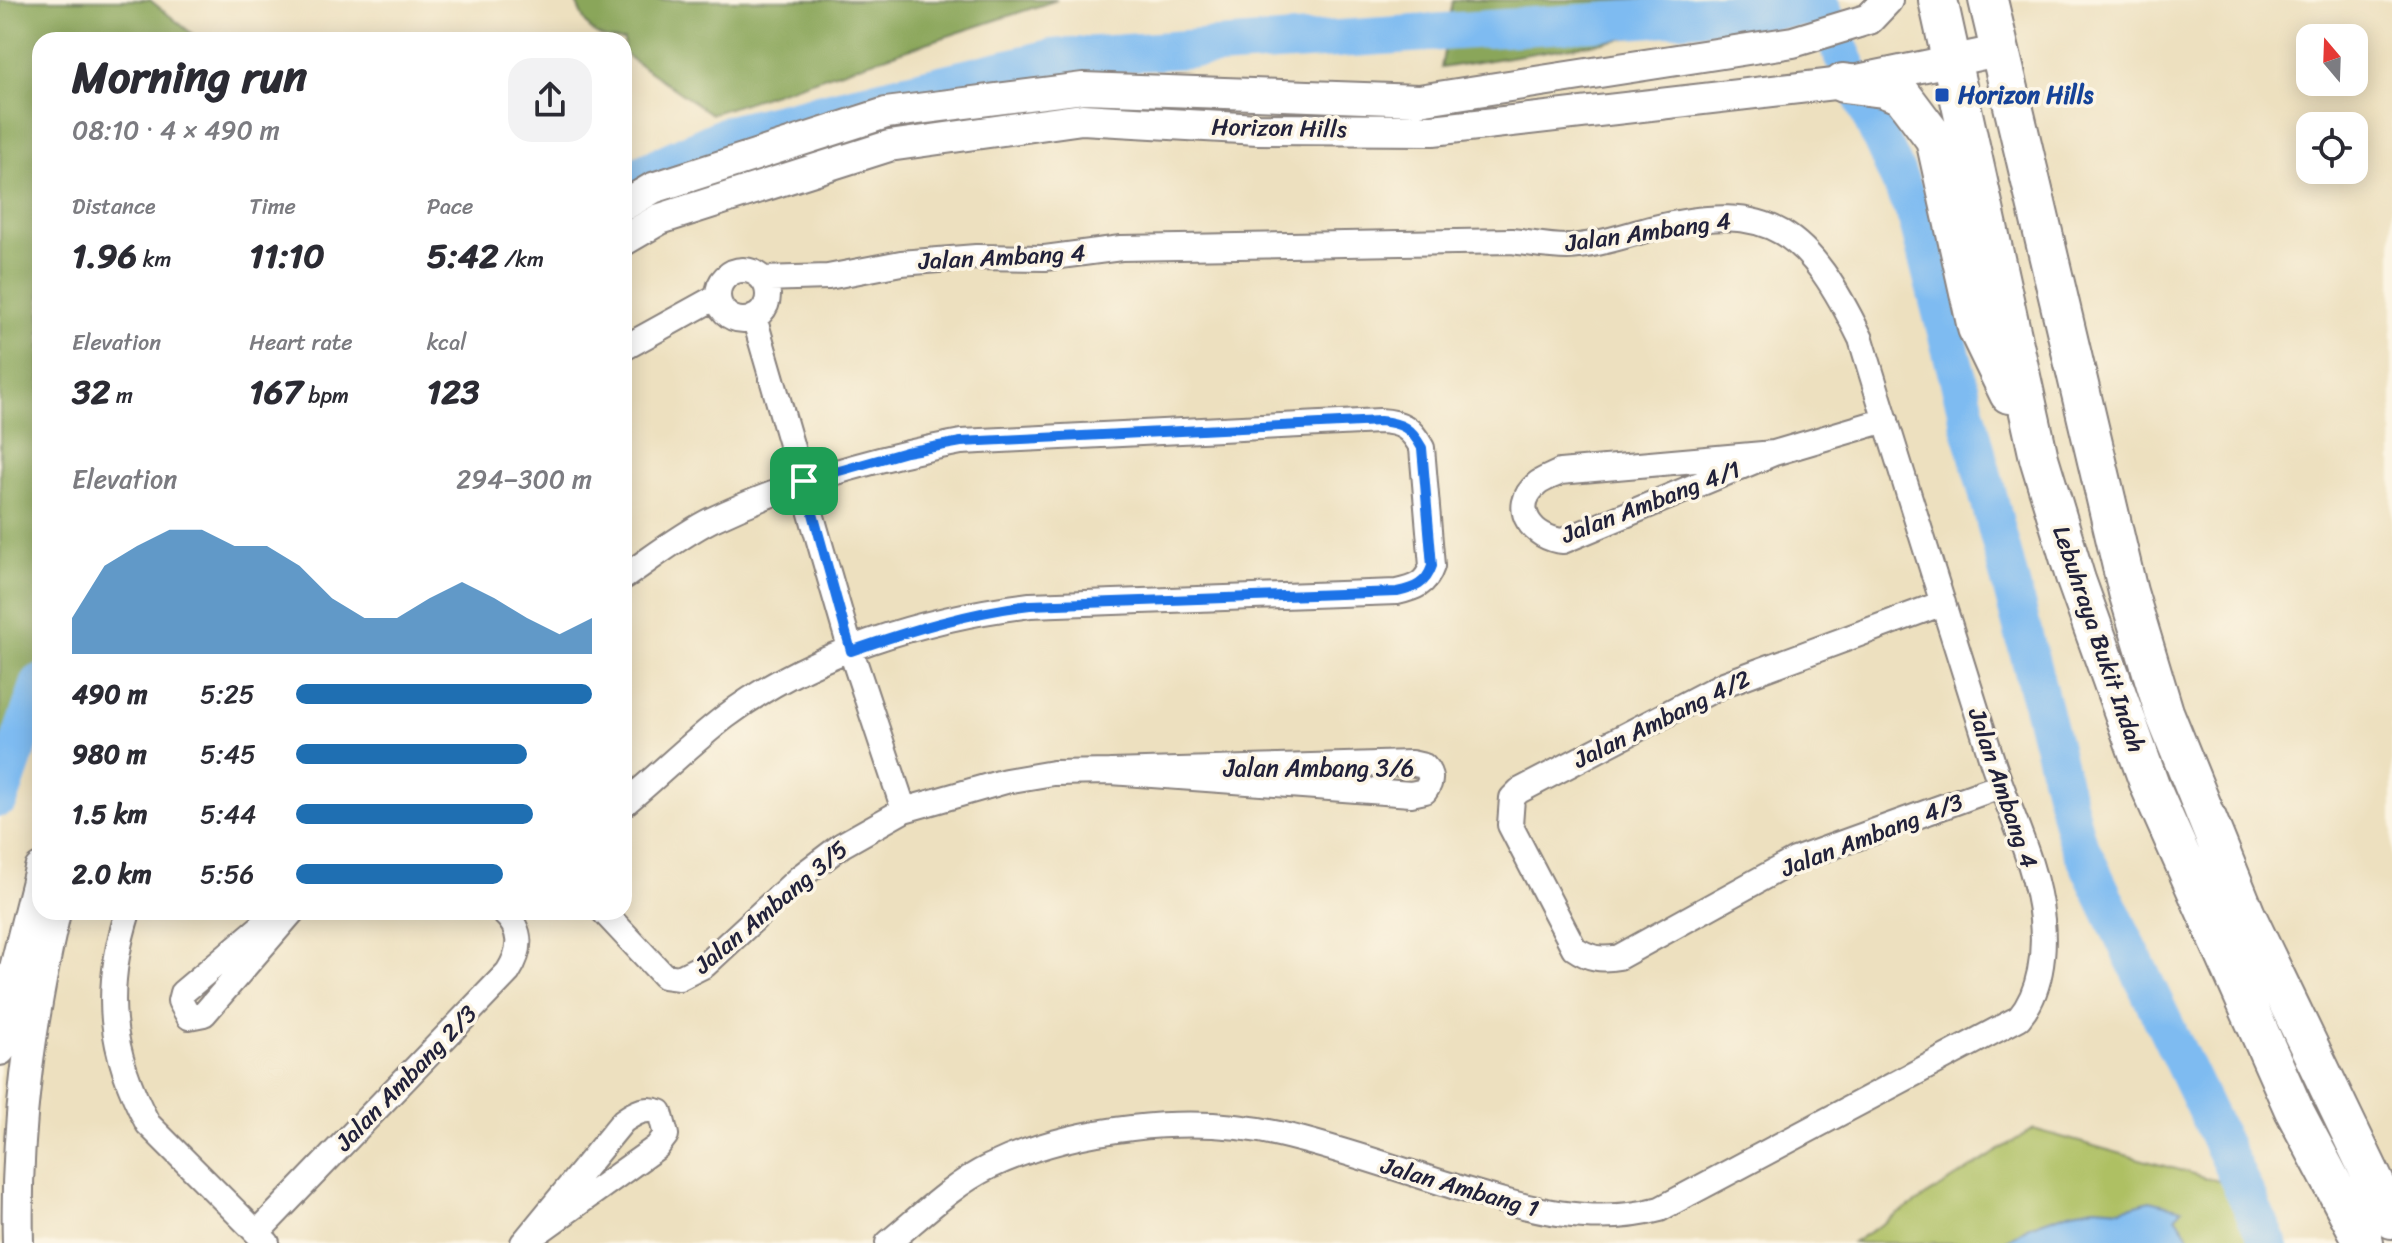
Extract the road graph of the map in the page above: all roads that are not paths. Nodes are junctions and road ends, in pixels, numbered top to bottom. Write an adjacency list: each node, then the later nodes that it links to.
1 (1887, 0): 7 (street, Horizon Hills)
2 (1938, 0): 5 (highway, Lebuhraya Bukit Indah)
3 (1988, 0): 4 (highway, Lebuhraya Bukit Indah)
4 (1998, 51): 5 (street, Horizon Hills); 33 (highway, Lebuhraya Bukit Indah)
5 (1949, 62): 6 (street, Horizon Hills); 15 (highway, Lebuhraya Bukit Indah)
6 (1843, 83): 8 (street, Horizon Hills); 15 (highway)
7 (632, 200)
8 (632, 235)
9 (762, 279): 10 (street); 11 (street); 13 (street, Jalan Ambang 4)
10 (718, 296): 11 (street); 12 (street)
11 (754, 317): 16 (street)
12 (632, 344)
13 (1886, 420): 14 (street, Jalan Ambang 4/1); 18 (street, Jalan Ambang 4)
14 (1774, 453): 14 (street, Jalan Ambang 4/1)
15 (2039, 458): 35 (highway, Lebuhraya Bukit Indah)
16 (804, 481): 17 (street); 19 (street); 19 (street)
17 (632, 572)
18 (1943, 603): 21 (street, Jalan Ambang 4); 31 (street, Jalan Ambang 4/2)
19 (851, 651): 22 (street); 23 (street)
20 (1111, 772): 20 (street, Jalan Ambang 3/6); 23 (street, Jalan Ambang 3/6)
21 (2000, 786): 31 (street, Jalan Ambang 4/3); 32 (street, Jalan Ambang 4)
22 (632, 797)
23 (904, 810): 30 (street, Jalan Ambang 3/5)
24 (32, 901): 34 (street)
25 (53, 920): 39 (street)
26 (126, 920): 38 (street)
27 (269, 920): 28 (street)
28 (285, 920)
29 (508, 920): 38 (street, Jalan Ambang 2/3)
30 (612, 920)
31 (1619, 957)
32 (2019, 1018): 41 (street, Jalan Ambang 1)
33 (2303, 1039): 36 (highway); 37 (highway, Lebuhraya Bukit Indah)
34 (0, 1050)
35 (2294, 1110): 42 (highway); 43 (highway, Lebuhraya Bukit Indah)
36 (2392, 1161)
37 (2392, 1219)
38 (262, 1238)
39 (18, 1243)
40 (523, 1243): 40 (street)
41 (888, 1243)
42 (2346, 1243)
43 (2364, 1243)

